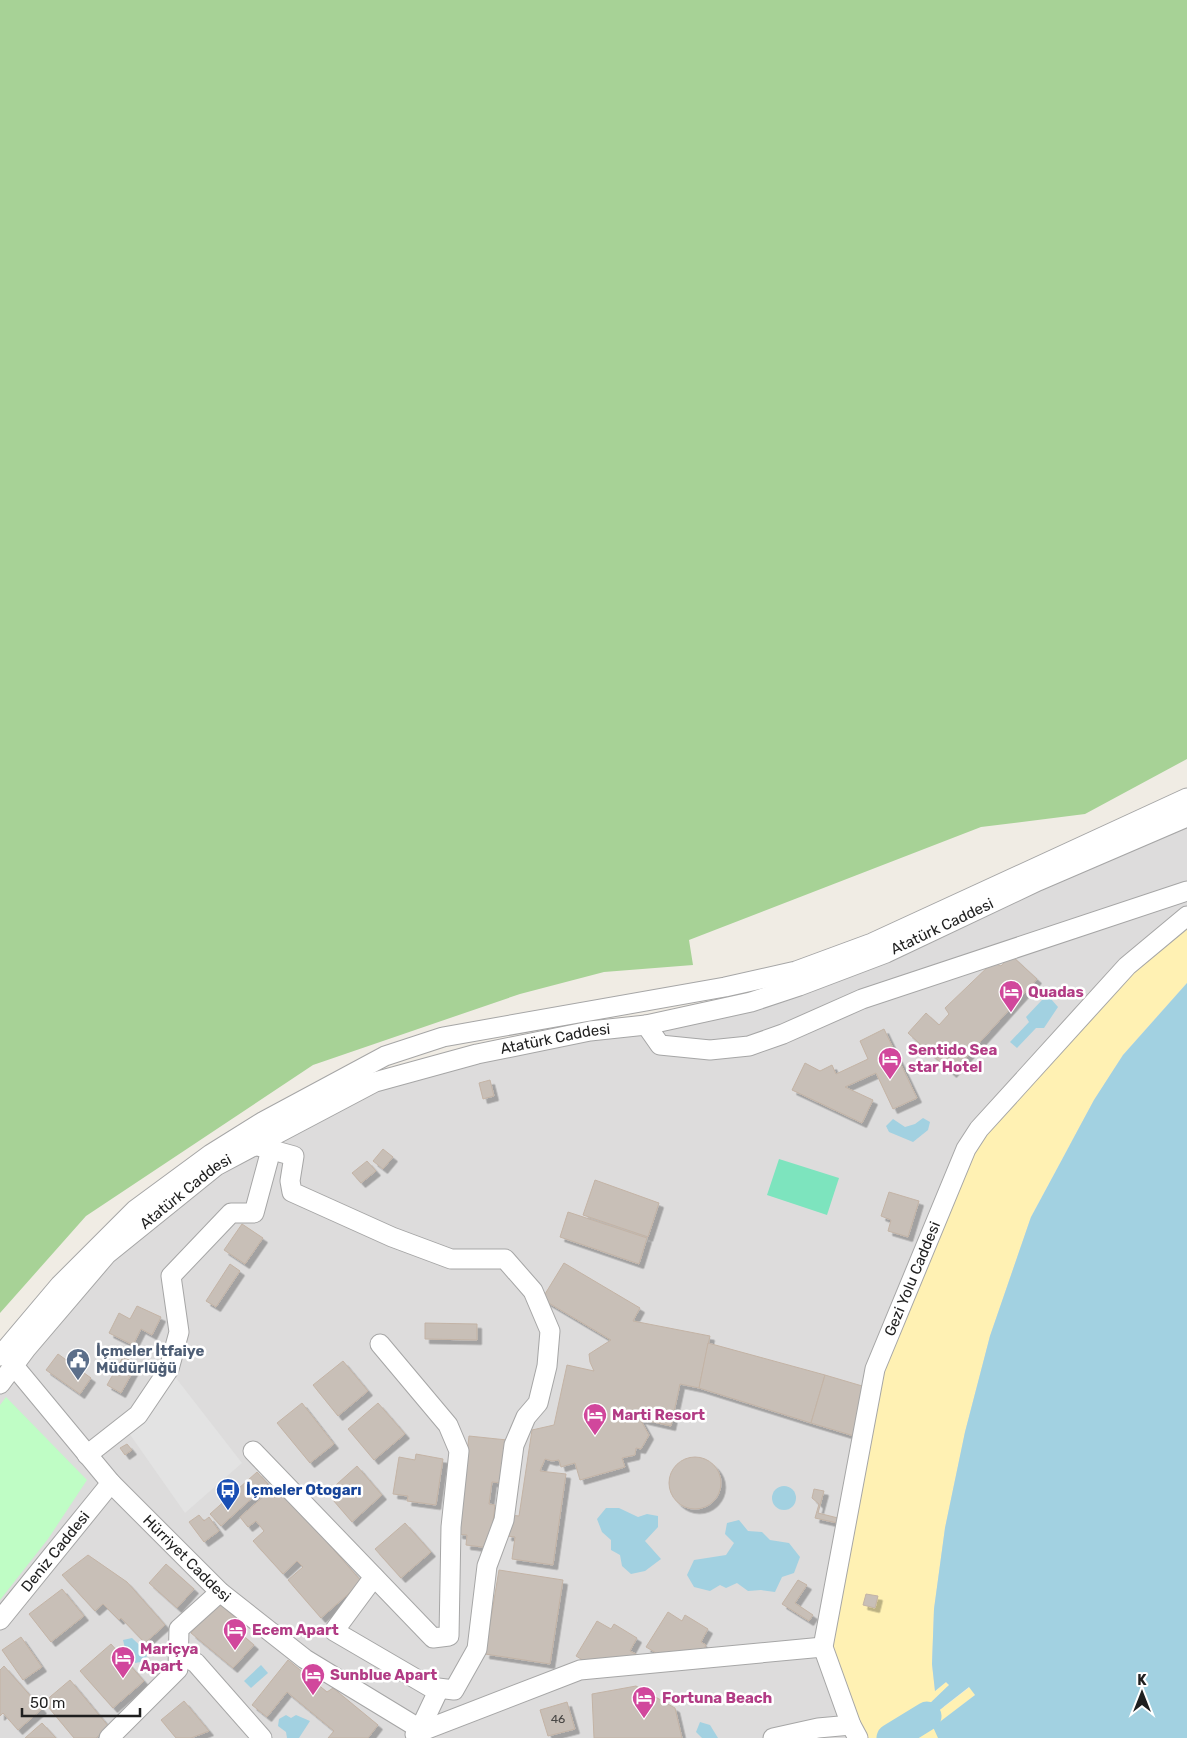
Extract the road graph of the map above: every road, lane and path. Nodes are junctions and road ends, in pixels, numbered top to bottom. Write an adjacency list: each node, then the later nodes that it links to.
1 (1187, 798): 8 (street, Atatürk Caddesi)
2 (1187, 817): 5 (street, Atatürk Caddesi)
3 (1187, 891): 5 (street)
4 (1187, 916): 16 (street, Gezi Yolu Caddesi)
5 (646, 1025): 6 (street, Atatürk Caddesi)
6 (262, 1148): 8 (street, Atatürk Caddesi); 11 (street); 18 (street)
7 (380, 1344): 13 (street)
8 (7, 1361): 9 (street, Atatürk Caddesi); 11 (street, Hürriyet Caddesi)
9 (0, 1384)
10 (253, 1451): 13 (street)
11 (87, 1455): 12 (street, Hürriyet Caddesi)
12 (111, 1483): 14 (street, Hürriyet Caddesi); 15 (street, Deniz Caddesi)
13 (374, 1577): 18 (street)
14 (220, 1592): 17 (street); 20 (street, Hürriyet Caddesi)
15 (0, 1620)
16 (823, 1647): 19 (street); 20 (street)
17 (178, 1653): 21 (street); 22 (street)
18 (439, 1688): 20 (street)
19 (855, 1732): 23 (street)
20 (420, 1734)
21 (110, 1738)
22 (262, 1738)
23 (773, 1738)

